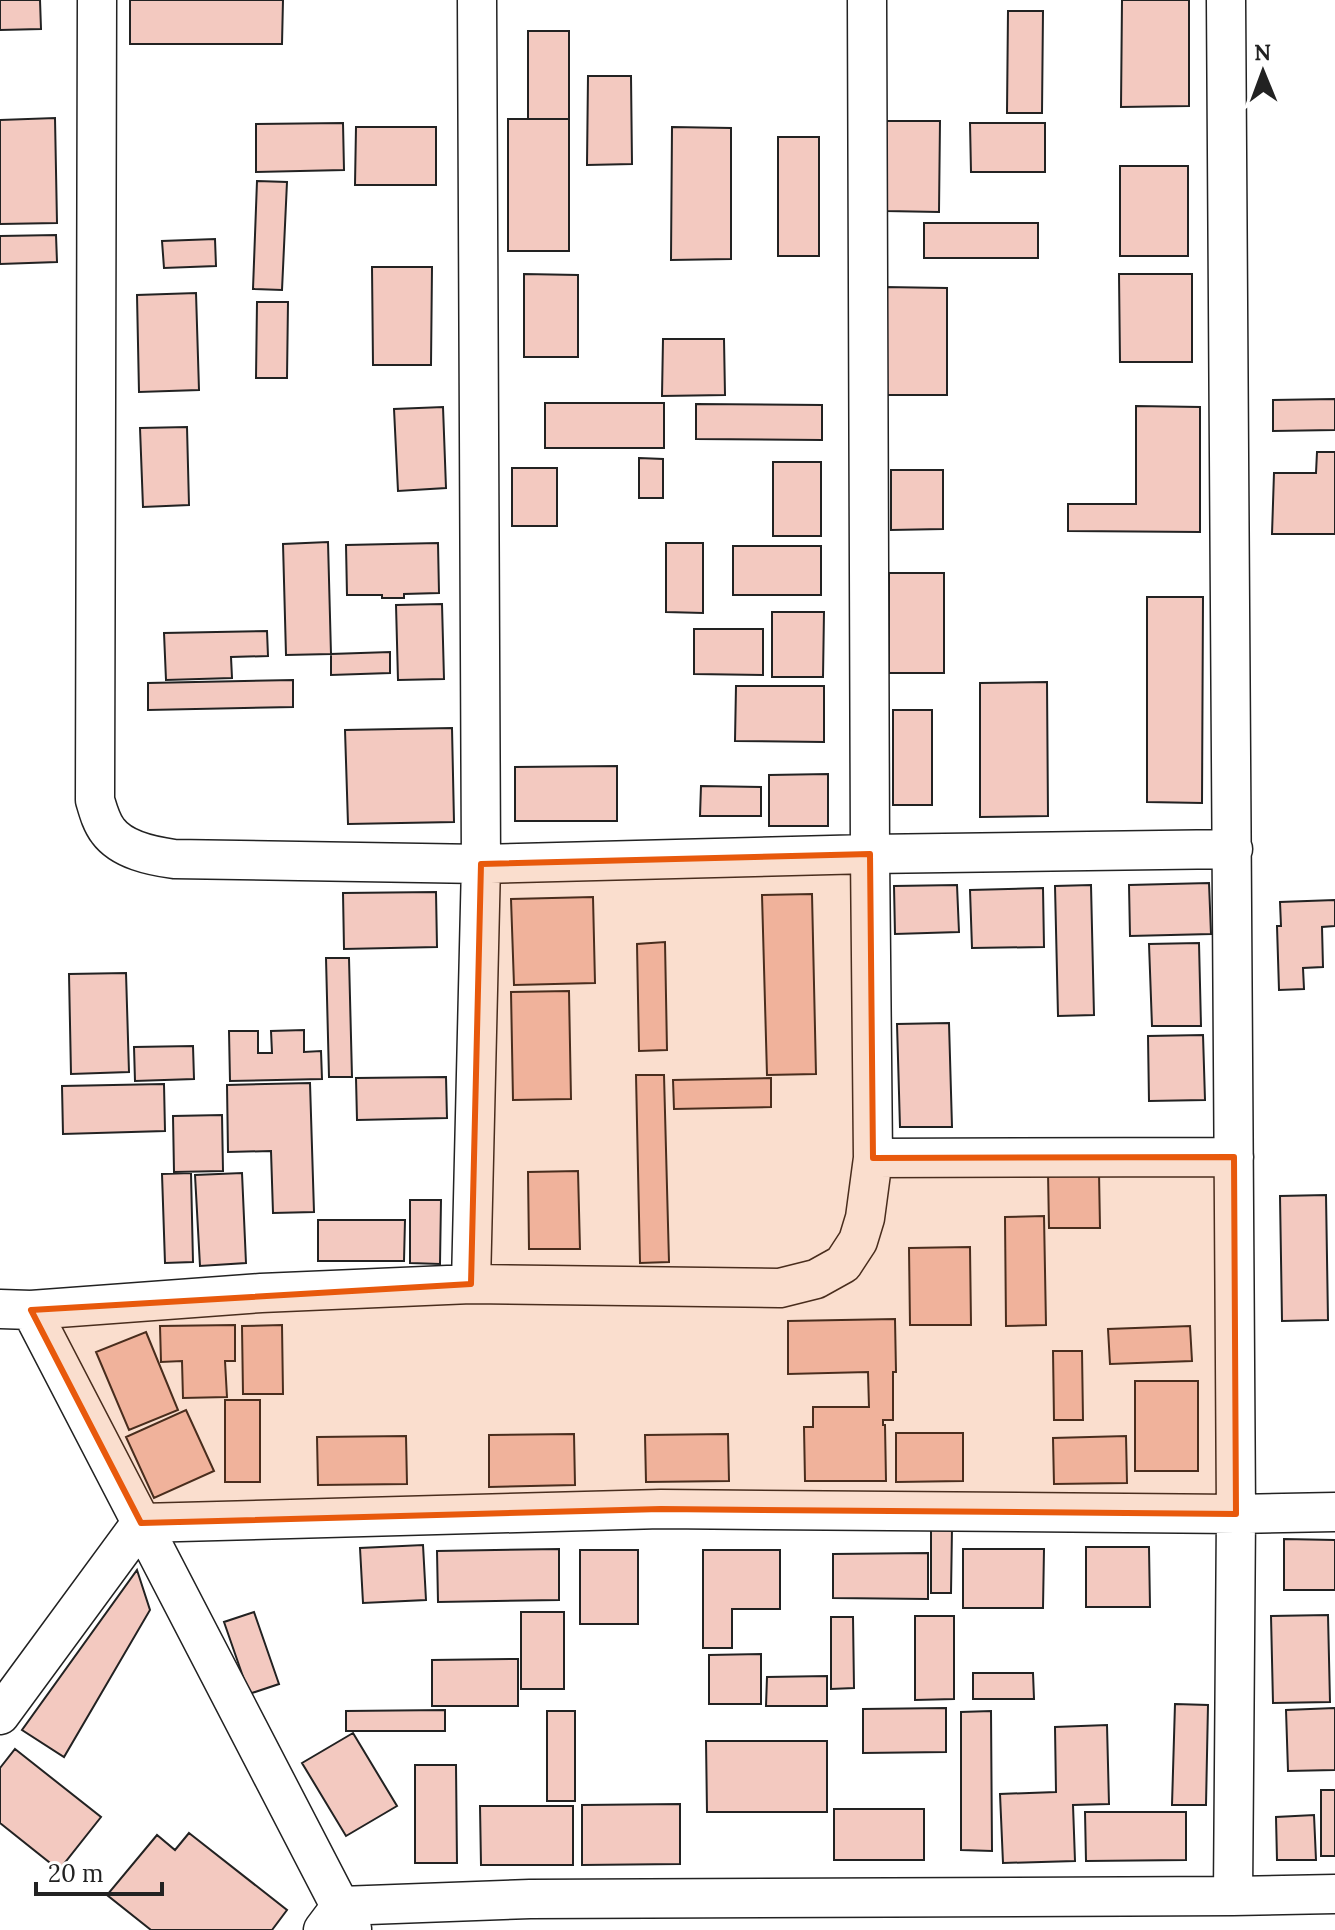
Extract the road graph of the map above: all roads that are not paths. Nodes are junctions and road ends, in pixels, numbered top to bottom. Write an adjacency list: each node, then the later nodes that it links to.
1 (97, 0): 7 (street)
2 (477, 0): 7 (street)
3 (867, 0): 6 (street)
4 (1226, 0): 5 (street)
5 (1233, 849): 6 (street); 8 (street)
6 (870, 854): 7 (street); 9 (street)
7 (481, 864): 10 (street)
8 (1234, 1157): 9 (street); 13 (street)
9 (873, 1158): 10 (street)
10 (471, 1284): 11 (street)
11 (16, 1310): 14 (street)
12 (1335, 1512): 13 (street)
13 (1236, 1514): 14 (street); 17 (street)
14 (141, 1523): 15 (street); 18 (street)
15 (0, 1715)
16 (1335, 1894): 17 (street)
17 (1233, 1896): 18 (street)
18 (338, 1922)

